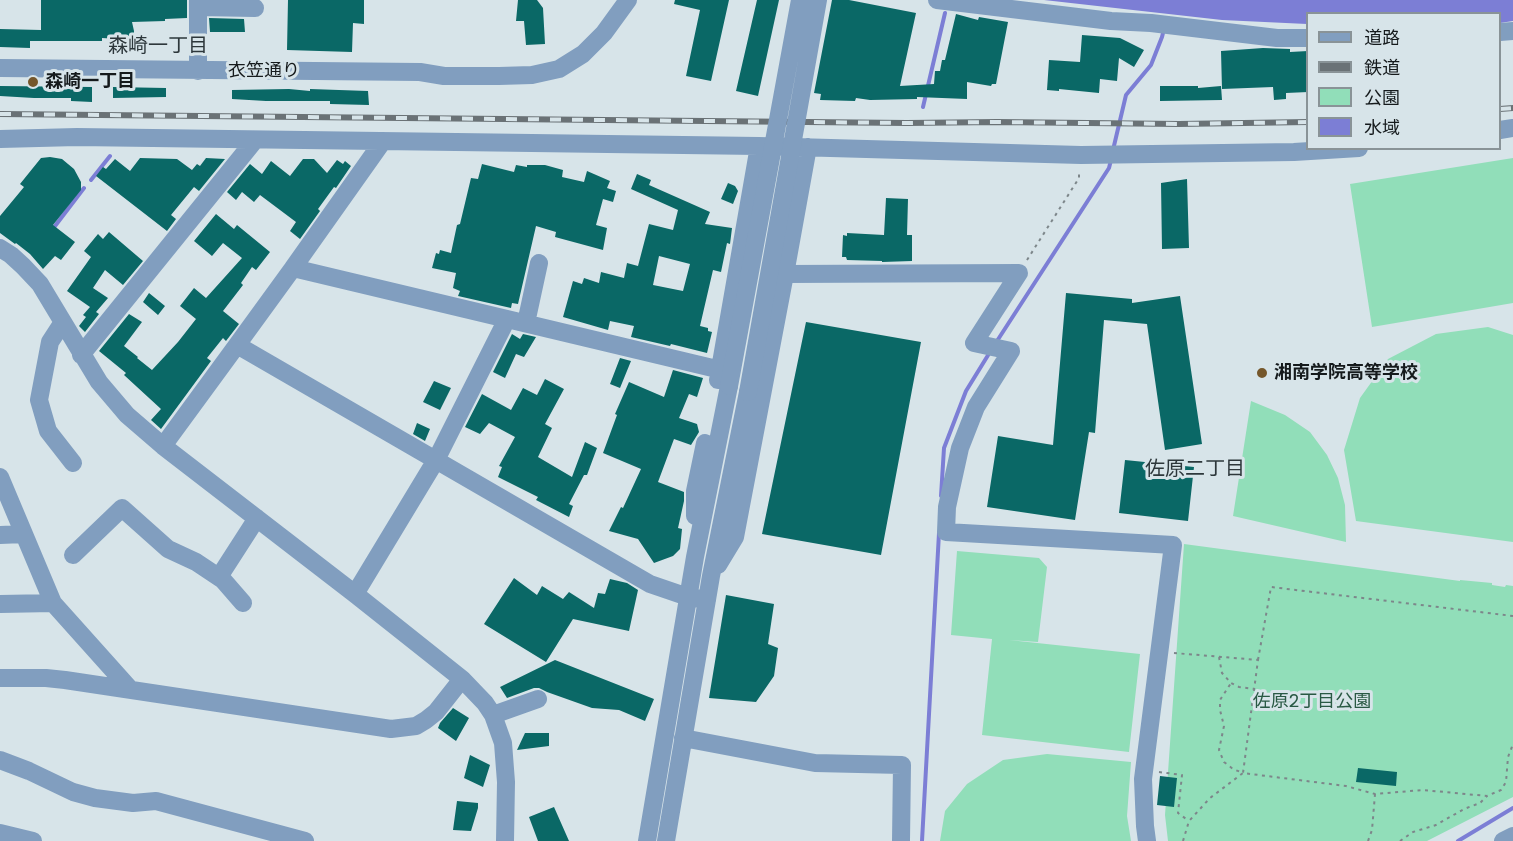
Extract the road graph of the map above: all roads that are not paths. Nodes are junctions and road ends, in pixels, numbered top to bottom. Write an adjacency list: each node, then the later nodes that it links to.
1 (616, 0): 11 (street, 衣笠通り)
2 (628, 0): 11 (street, 衣笠通り)
3 (800, 0): 38 (street, bridge)
4 (818, 0): 39 (street, bridge)
5 (937, 0): 8 (street)
6 (198, 4): 7 (street); 10 (street)
7 (255, 8)
8 (1306, 38)
9 (0, 68): 10 (street, 衣笠通り)
10 (198, 70): 11 (street, 衣笠通り)
11 (420, 72)
12 (0, 139): 13 (street)
13 (255, 140): 14 (street); 28 (street)
14 (383, 141): 15 (street); 22 (street)
15 (759, 146): 16 (street); 18 (street)
16 (808, 147): 17 (street); 19 (street)
17 (1326, 150)
18 (754, 176): 19 (street); 29 (street)
19 (803, 178): 23 (street)
20 (0, 248): 25 (street)
21 (539, 263): 26 (street)
22 (293, 268): 24 (street); 27 (street)
23 (785, 274): 39 (street); 62 (street)
24 (507, 319): 26 (street); 31 (street)
25 (63, 322): 28 (street); 32 (street)
26 (526, 324): 29 (street)
27 (237, 345): 30 (street); 31 (street)
28 (81, 355): 30 (street)
29 (721, 370): 38 (street)
30 (163, 446): 34 (street)
31 (436, 460): 41 (street); 42 (street)
32 (73, 463)
33 (0, 477): 35 (street)
34 (257, 518): 40 (street); 41 (street)
35 (24, 534): 36 (street); 44 (street)
36 (0, 535)
37 (73, 555): 40 (street)
38 (695, 557): 42 (street)
39 (711, 576): 43 (street)
40 (219, 578): 45 (street)
41 (355, 594): 48 (street)
42 (688, 597): 43 (street); 59 (street)
43 (707, 600): 52 (street)
44 (53, 603): 46 (street); 49 (street)
45 (243, 603)
46 (0, 604)
47 (0, 678): 49 (street)
48 (462, 679): 49 (street); 51 (street)
49 (130, 689)
50 (538, 699): 51 (street)
51 (493, 715): 58 (street)
52 (683, 738): 60 (street); 61 (street)
53 (0, 760): 57 (street)
54 (0, 833): 56 (street)
55 (1513, 836): 63 (street)
56 (33, 841)
57 (305, 841)
58 (506, 841)
59 (647, 841)
60 (666, 841)
61 (901, 841)
62 (1147, 841)
63 (1503, 841)

